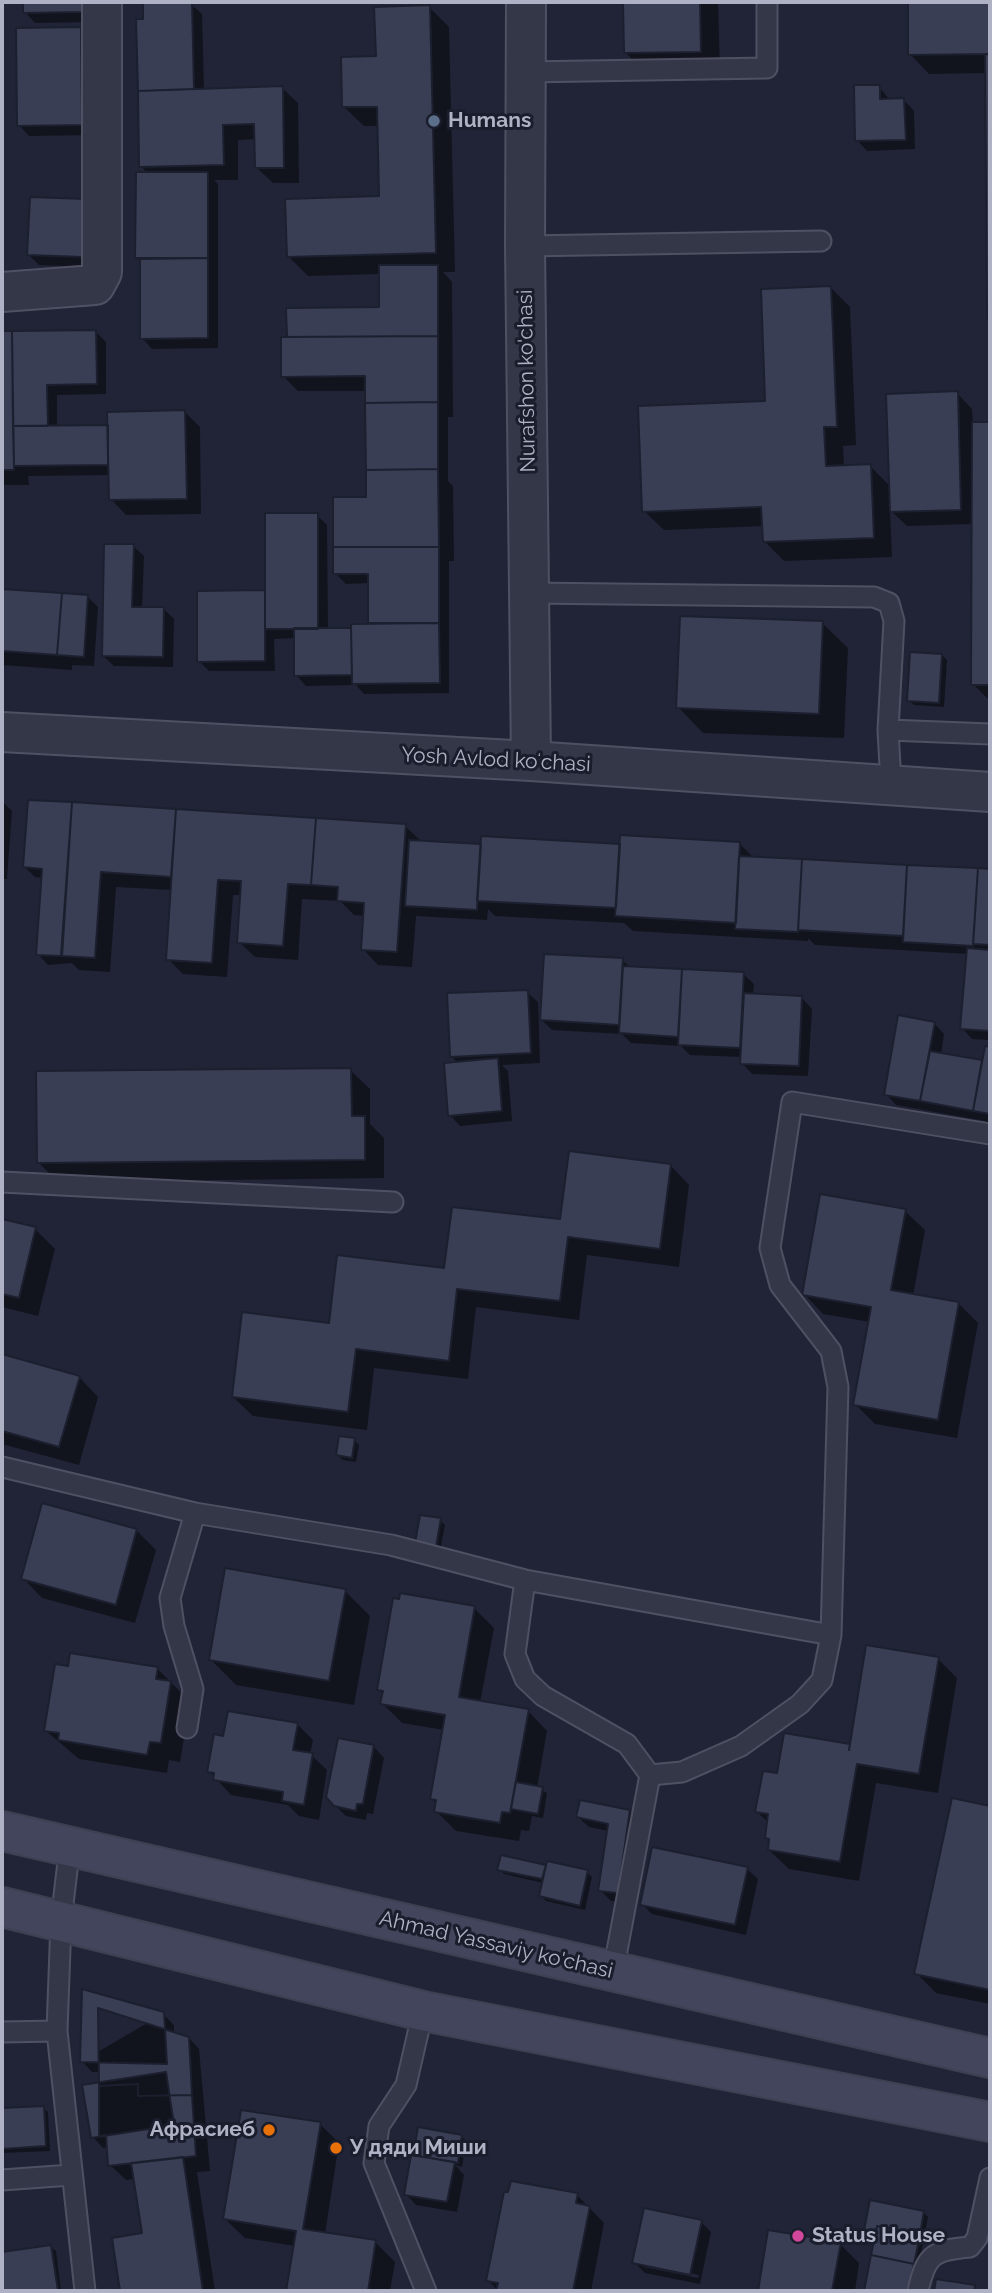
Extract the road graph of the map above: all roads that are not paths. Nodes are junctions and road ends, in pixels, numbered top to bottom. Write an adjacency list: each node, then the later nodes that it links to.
1 (102, 2): 7 (street)
2 (526, 2): 4 (street, Nurafshon ko'chasi)
3 (767, 2): 4 (lane)
4 (526, 72): 6 (street, Nurafshon ko'chasi)
5 (821, 241): 6 (lane)
6 (525, 246): 8 (street, Nurafshon ko'chasi)
7 (2, 292)
8 (529, 593): 9 (lane); 12 (street, Nurafshon ko'chasi)
9 (888, 730): 11 (lane); 13 (lane)
10 (2, 732): 12 (street, Yosh Avlod koʻchasi)
11 (990, 734)
12 (531, 761): 13 (street, Yosh Avlod koʻchasi)
13 (891, 785): 14 (street, Yosh Avlod koʻchasi)
14 (990, 792)
15 (990, 1134): 21 (lane)
16 (2, 1182): 17 (lane)
17 (393, 1202)
18 (2, 1467): 19 (lane)
19 (195, 1513): 20 (lane); 22 (lane)
20 (525, 1580): 21 (lane); 23 (lane)
21 (831, 1635): 23 (lane)
22 (187, 1728)
23 (650, 1775): 28 (lane)
24 (2, 1831): 25 (main road, Ahmad Yassaviy ko'chasi)
25 (70, 1844): 27 (lane); 28 (main road, Ahmad Yassaviy ko'chasi)
26 (2, 1907): 27 (main road)
27 (61, 1921): 29 (main road); 30 (lane)
28 (613, 1972): 32 (main road, Ahmad Yassaviy ko'chasi)
29 (423, 2011): 33 (main road); 38 (lane)
30 (57, 2031): 31 (lane); 34 (lane)
31 (2, 2032)
32 (990, 2058)
33 (990, 2122)
34 (71, 2175): 36 (lane); 37 (lane)
35 (990, 2178): 39 (lane)
36 (2, 2180)
37 (85, 2291)
38 (426, 2291)
39 (919, 2291)

